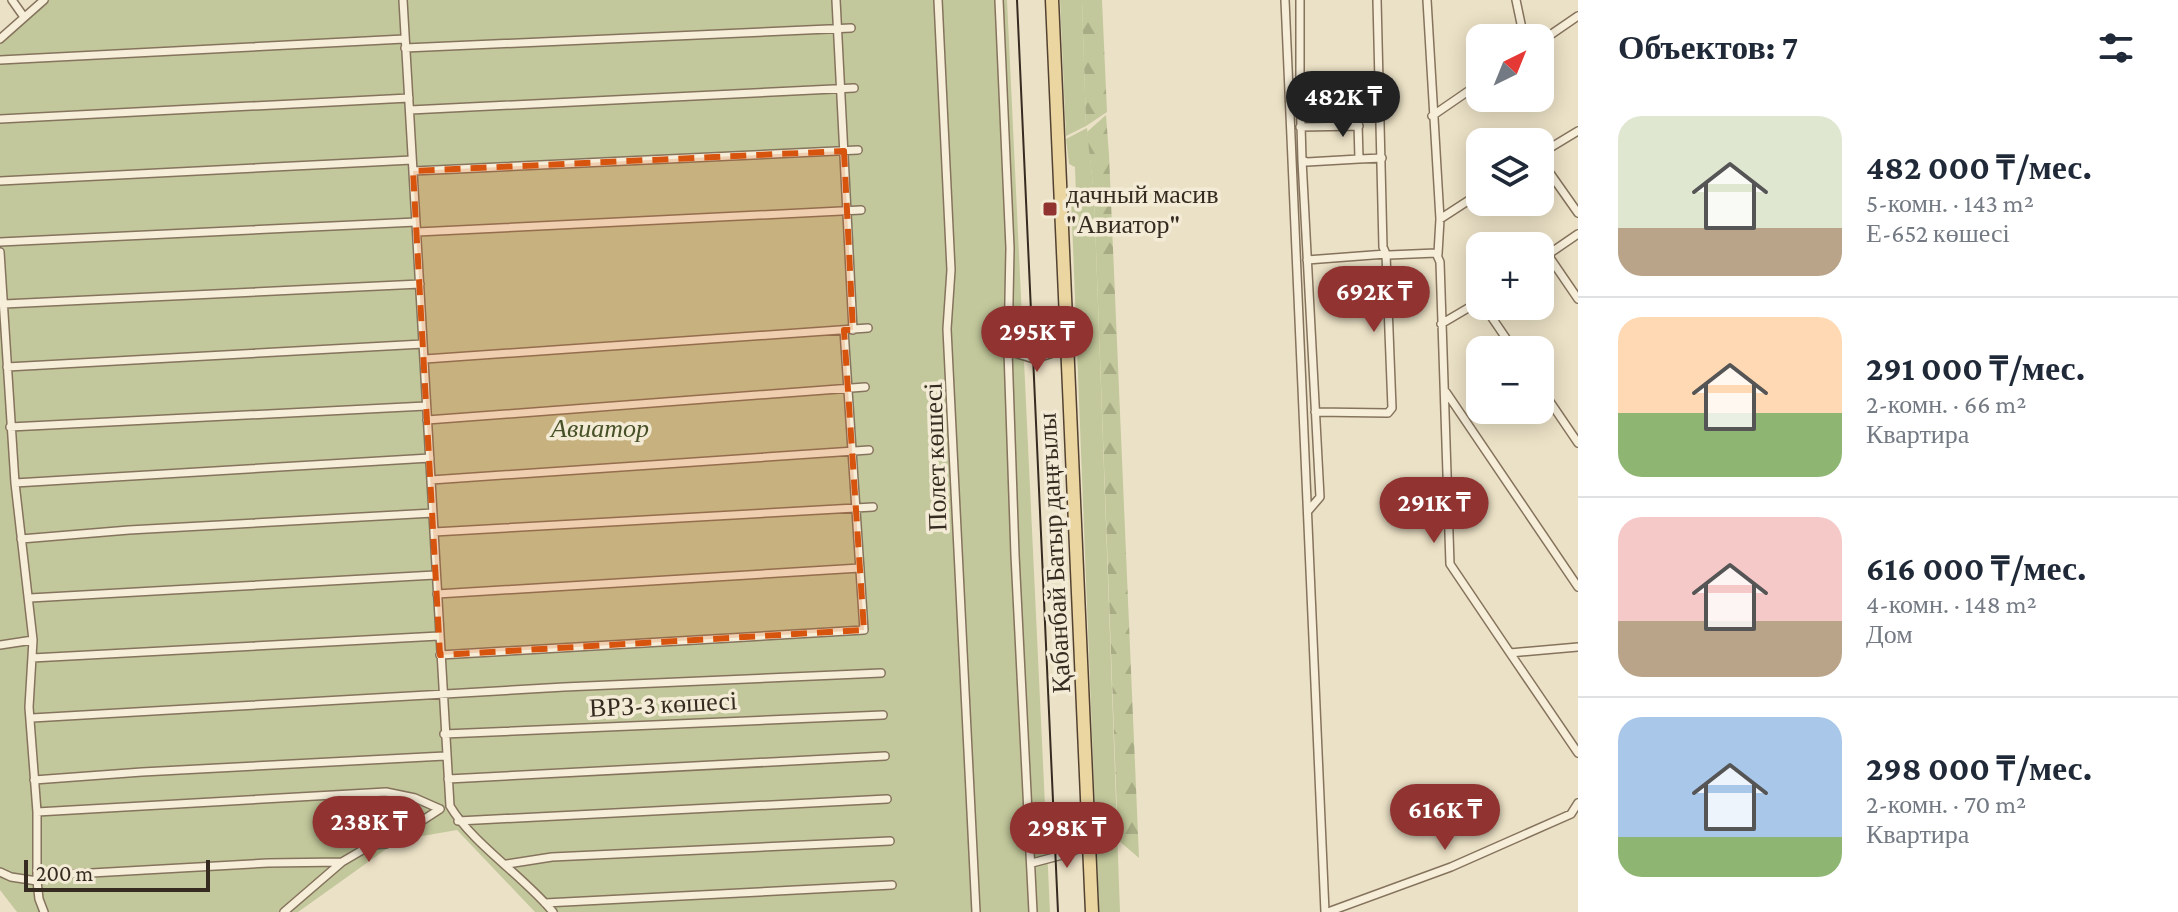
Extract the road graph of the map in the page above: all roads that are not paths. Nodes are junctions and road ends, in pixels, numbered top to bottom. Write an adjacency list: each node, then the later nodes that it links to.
1 (12, 0): 14 (street)
2 (44, 0): 14 (street)
3 (403, 0): 20 (street)
4 (836, 0): 16 (street)
5 (938, 0): 135 (street, Полет көшесі)
6 (999, 0): 70 (street)
7 (1052, 0): 69 (main road, Қабанбай Батыр даңғылы)
8 (1285, 0): 91 (street)
9 (1300, 0): 26 (street)
10 (1377, 0): 22 (street)
11 (1427, 0): 30 (street)
12 (1516, 0): 15 (street)
13 (1578, 16): 18 (street)
14 (24, 17): 19 (street)
15 (1521, 24)
16 (837, 28): 17 (street); 20 (street); 25 (street)
17 (851, 28)
18 (1554, 32)
19 (0, 39)
20 (405, 43): 21 (street); 28 (street)
21 (0, 60)
22 (1380, 86): 24 (street); 38 (street)
23 (854, 88): 25 (street)
24 (1357, 88): 26 (street); 32 (street)
25 (839, 89): 29 (street); 37 (street)
26 (1300, 89): 33 (street)
27 (1466, 93): 30 (street)
28 (409, 98): 29 (street); 31 (street)
29 (410, 110): 40 (street)
30 (1432, 116): 49 (street)
31 (0, 119)
32 (1359, 126): 33 (street); 39 (street)
33 (1300, 127): 41 (street)
34 (1578, 131): 35 (street)
35 (1554, 147)
36 (858, 150): 37 (street)
37 (844, 151): 42 (street); 47 (street)
38 (1382, 158): 39 (street); 56 (street)
39 (1359, 159): 41 (street)
40 (412, 160): 42 (street); 44 (street)
41 (1302, 160): 58 (street)
42 (413, 171): 50 (street)
43 (1554, 178): 48 (street)
44 (0, 181)
45 (1466, 202): 49 (street)
46 (861, 210): 47 (street)
47 (845, 212): 51 (street); 66 (street)
48 (1578, 213)
49 (1440, 219): 57 (street)
50 (416, 222): 51 (street); 53 (street)
51 (417, 232): 60 (street)
52 (1578, 234): 54 (street)
53 (0, 242)
54 (1554, 251)
55 (0, 252): 62 (street)
56 (1387, 254): 57 (street); 58 (street); 79 (street)
57 (1438, 254): 64 (street)
58 (1307, 260): 79 (street)
59 (1554, 264): 61 (street)
60 (420, 284): 62 (street); 68 (street)
61 (1578, 299)
62 (4, 304): 67 (street)
63 (1466, 309): 64 (street)
64 (1441, 324): 75 (street)
65 (868, 328): 66 (street)
66 (848, 330): 71 (street); 74 (street)
67 (3, 337): 72 (street)
68 (423, 344): 71 (street); 72 (street)
69 (1066, 349): 70 (street); 124 (main road, Қабанбай Батыр даңғылы)
70 (1008, 351): 126 (street)
71 (425, 359): 77 (street)
72 (7, 367): 76 (street)
73 (865, 387): 74 (street)
74 (847, 389): 80 (street); 85 (street)
75 (1445, 390): 97 (street); 104 (street)
76 (4, 392): 81 (street)
77 (426, 406): 80 (street); 81 (street)
78 (1554, 408): 83 (street)
79 (1315, 412): 91 (street)
80 (427, 420): 86 (street)
81 (10, 429): 82 (street); 88 (street)
82 (0, 432)
83 (1578, 443)
84 (869, 450): 85 (street)
85 (852, 452): 87 (street); 90 (street)
86 (430, 458): 87 (street); 88 (street)
87 (431, 480): 92 (street)
88 (15, 483): 94 (street)
89 (873, 507): 90 (street)
90 (857, 508): 93 (street); 95 (street)
91 (1308, 511): 138 (street)
92 (433, 513): 93 (street); 94 (street)
93 (434, 532): 96 (street)
94 (21, 539): 99 (street)
95 (860, 568): 98 (street); 105 (street)
96 (435, 575): 98 (street); 99 (street)
97 (1578, 587)
98 (437, 594): 100 (street)
99 (30, 598): 101 (street)
100 (439, 636): 105 (street); 106 (street)
101 (33, 640): 102 (street); 106 (street)
102 (0, 645)
103 (1578, 647): 104 (street)
104 (1510, 653): 112 (street)
105 (440, 655): 108 (street)
106 (32, 658): 110 (street)
107 (881, 673): 108 (street)
108 (442, 695): 110 (street); 111 (street)
109 (883, 715): 111 (street, ВРЗ-3 көшесі)
110 (32, 718): 116 (street)
111 (444, 734): 113 (street)
112 (1578, 753)
113 (445, 756): 115 (street); 116 (street)
114 (885, 756): 115 (street)
115 (448, 779): 119 (street)
116 (34, 780): 121 (street)
117 (887, 799): 122 (street)
118 (1578, 803): 138 (street)
119 (450, 806): 120 (street); 122 (street)
120 (440, 809): 121 (street); 125 (street)
121 (37, 812): 129 (street)
122 (458, 821): 127 (street)
123 (890, 841): 127 (street)
124 (1089, 844): 126 (street); 137 (main road, Қабанбай Батыр даңғылы)
125 (342, 862): 129 (street); 133 (street)
126 (1032, 863): 136 (street)
127 (507, 864): 131 (street)
128 (0, 872): 129 (street)
129 (38, 878): 132 (street)
130 (892, 885): 131 (street)
131 (545, 903): 134 (street)
132 (44, 912)
133 (284, 912)
134 (553, 912)
135 (976, 912)
136 (1033, 912)
137 (1092, 912)
138 (1327, 912)

